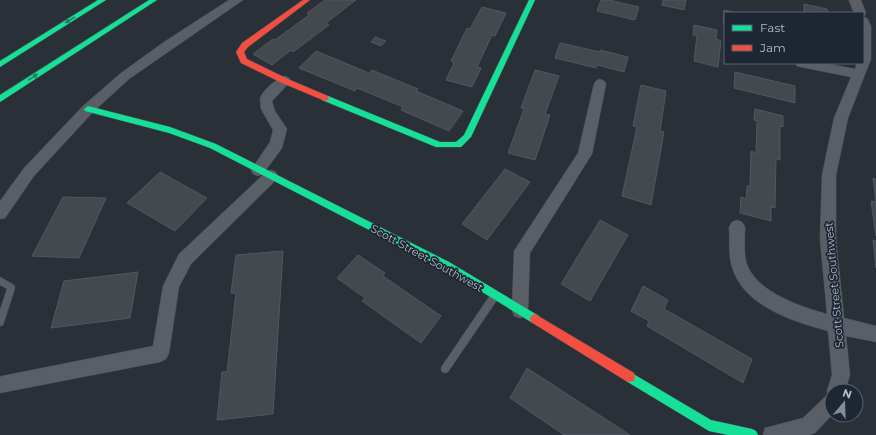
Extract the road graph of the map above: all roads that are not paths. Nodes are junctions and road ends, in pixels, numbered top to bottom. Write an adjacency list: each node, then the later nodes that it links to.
1 (103, 0): 10 (main road, one-way to 10)
2 (154, 0): 16 (main road, one-way to 2)
3 (237, 0): 17 (street)
4 (307, 0): 14 (main road)
5 (532, 0): 14 (main road)
6 (855, 0): 7 (street)
7 (860, 12)
8 (864, 24): 9 (street, Scott Street Southwest)
9 (864, 61)
10 (0, 64)
11 (806, 64): 13 (street)
12 (863, 64): 13 (street, Scott Street Southwest)
13 (858, 74): 25 (street, Scott Street Southwest)
14 (285, 81): 18 (street)
15 (600, 84): 23 (street)
16 (0, 98)
17 (88, 109): 18 (main road, Scott Street Southwest); 19 (street)
18 (265, 173): 22 (main road, Scott Street Southwest); 29 (street)
19 (0, 213)
20 (737, 227): 25 (street)
21 (0, 281): 24 (lane)
22 (495, 296): 23 (main road, Scott Street Southwest); 27 (lane)
23 (520, 310): 31 (main road, Scott Street Southwest)
24 (0, 322)
25 (836, 325): 26 (street); 28 (street, Scott Street Southwest)
26 (876, 334)
27 (445, 369)
28 (838, 383)
29 (1, 384)
30 (824, 410): 32 (street)
31 (752, 435)
32 (772, 435)

